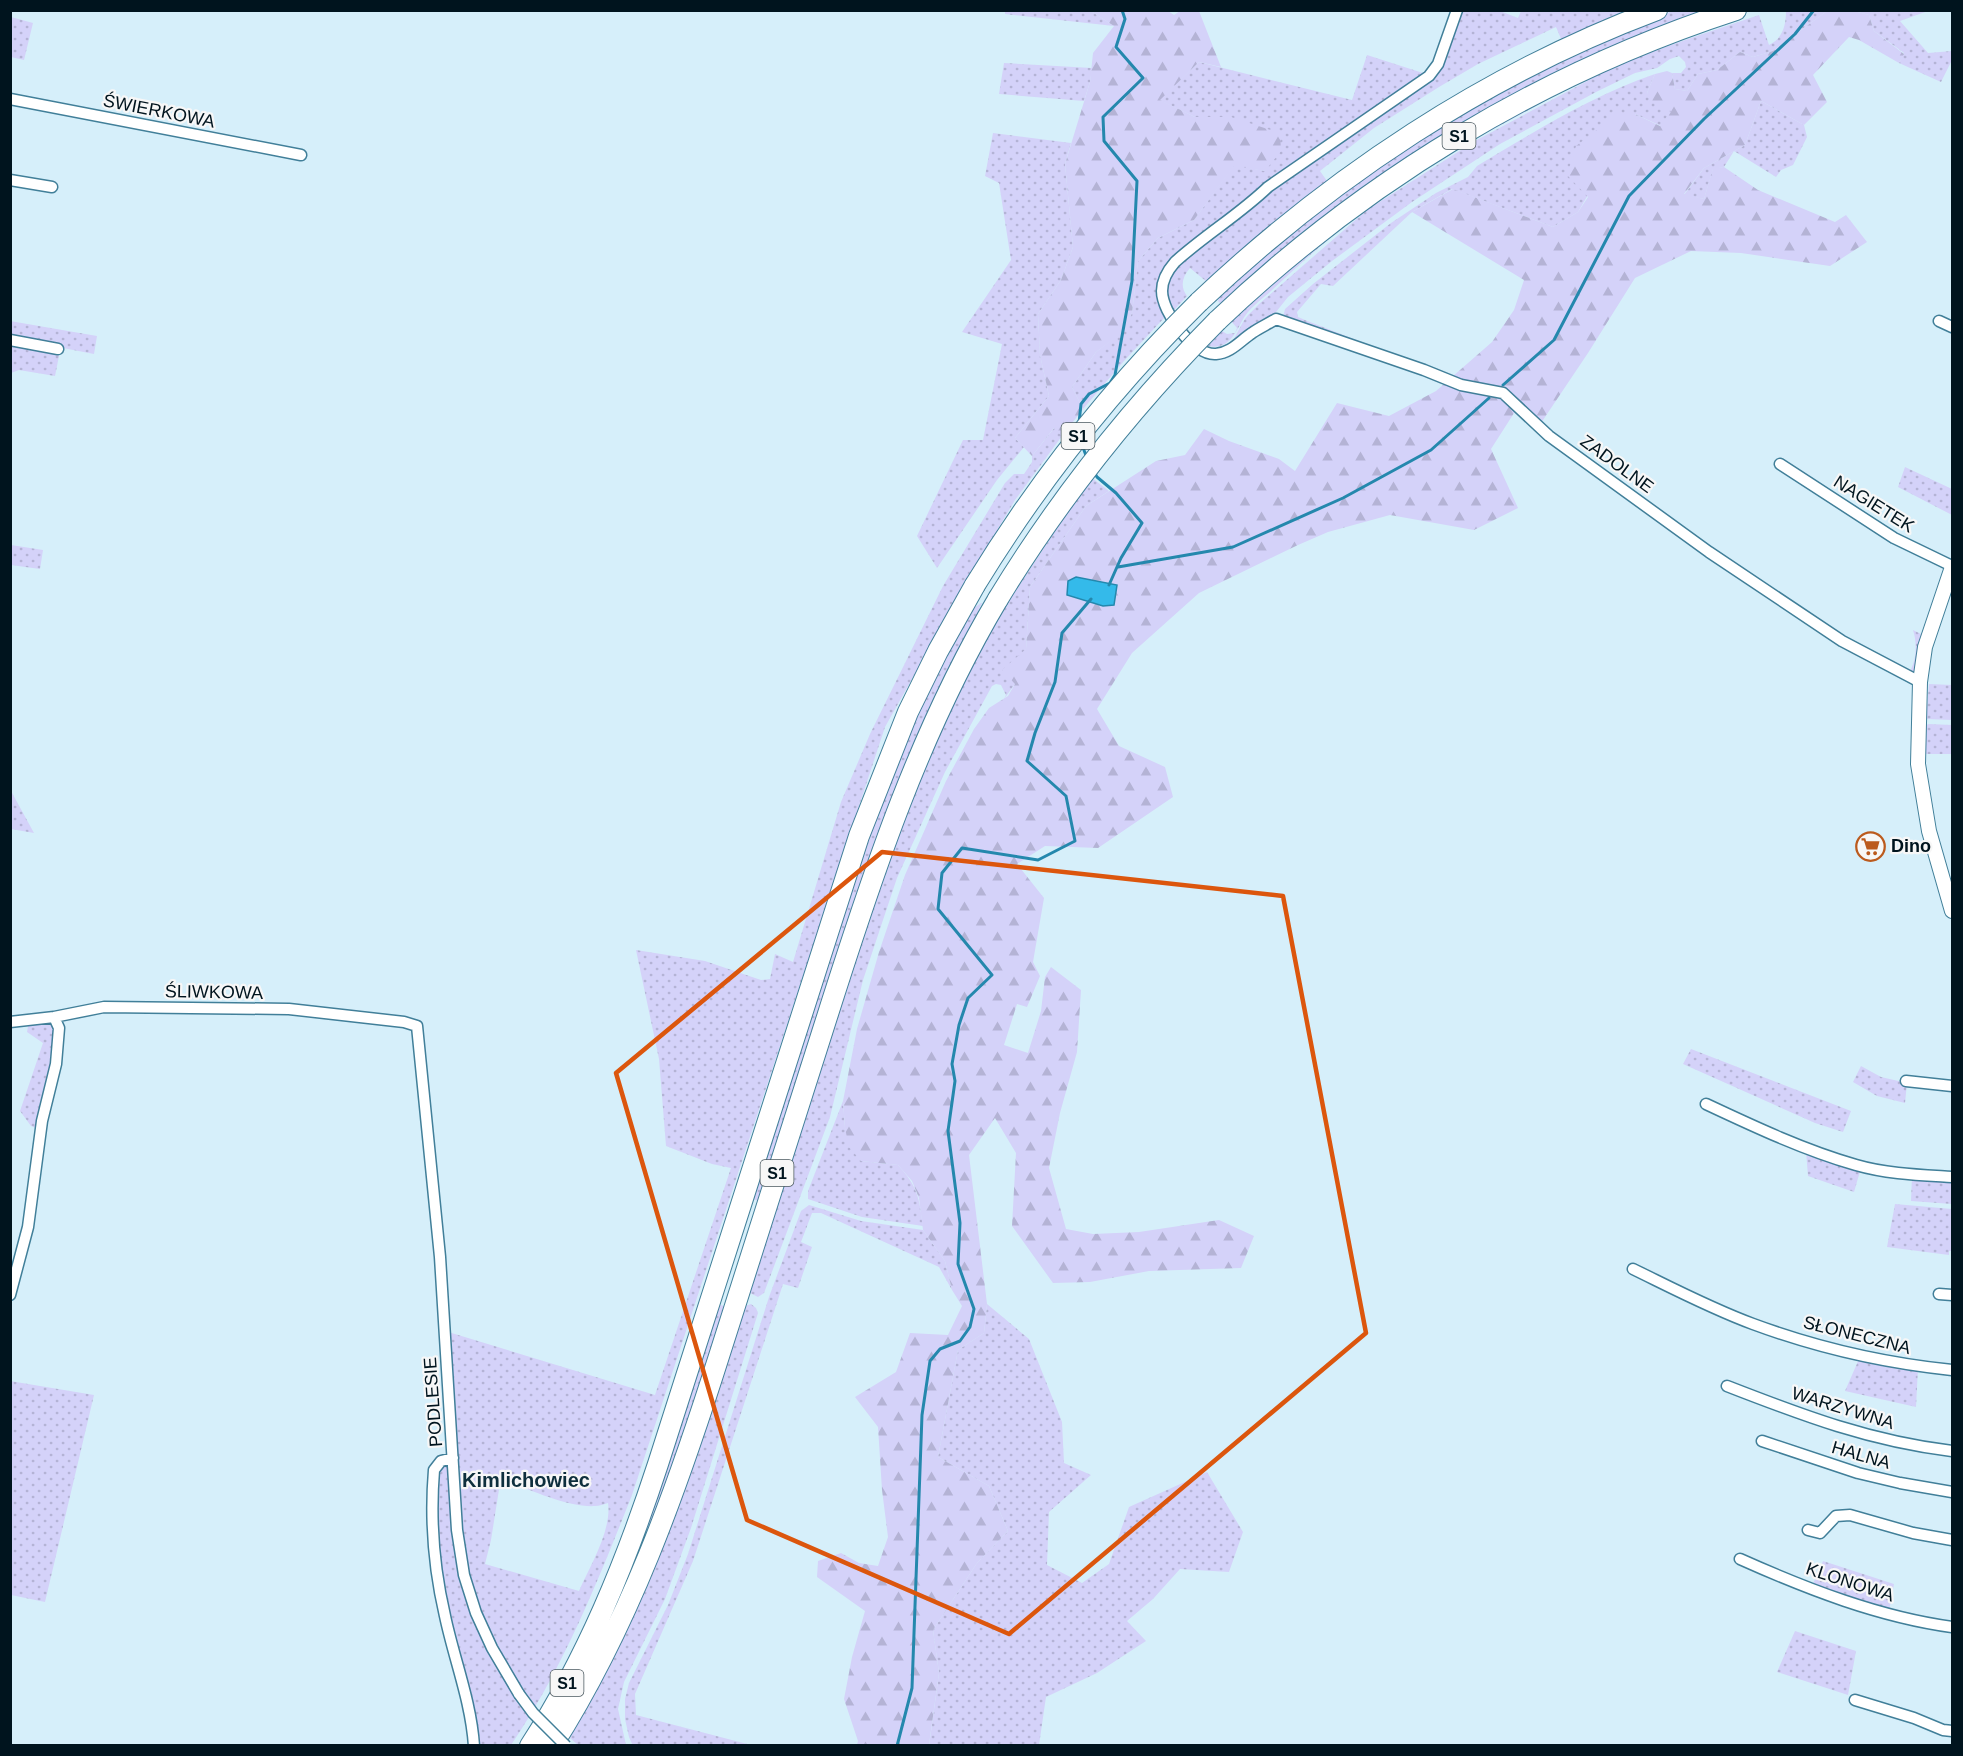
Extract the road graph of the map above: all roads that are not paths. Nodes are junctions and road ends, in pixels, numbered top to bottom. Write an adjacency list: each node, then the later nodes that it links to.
1 (1457, 10): 15 (street, ZADOLNE)
2 (1657, 10): 41 (highway, S1, bridge)
3 (1736, 10): 42 (highway, S1, bridge)
4 (10, 99): 5 (street, ŚWIERKOWA)
5 (302, 155)
6 (10, 180): 7 (street)
7 (52, 187)
8 (1939, 321): 9 (street)
9 (1953, 327)
10 (10, 340): 11 (street)
11 (58, 349)
12 (1780, 464): 13 (street, NAGIETEK)
13 (1953, 567): 14 (street)
14 (1949, 589): 15 (street)
15 (1920, 682): 16 (street)
16 (1953, 911)
17 (54, 1017): 18 (street, ŚLIWKOWA); 19 (street, ŚLIWKOWA); 25 (street)
18 (10, 1022)
19 (417, 1026): 32 (street, PODLESIE)
20 (1906, 1081): 21 (street)
21 (1953, 1086)
22 (1706, 1104): 23 (street)
23 (1953, 1178)
24 (1633, 1269): 28 (street, SŁONECZNA)
25 (10, 1294)
26 (1939, 1294): 27 (street)
27 (1953, 1295)
28 (1953, 1370)
29 (1727, 1386): 31 (street, WARZYWNA)
30 (1762, 1441): 33 (street, HALNA)
31 (1953, 1450)
32 (453, 1458): 40 (street); 43 (street, PODLESIE, bridge)
33 (1953, 1492)
34 (1808, 1530): 35 (street)
35 (1953, 1540)
36 (1740, 1559): 37 (street, KLONOWA)
37 (1953, 1627)
38 (1855, 1700): 39 (street)
39 (1953, 1731)
40 (474, 1746)
41 (530, 1746)
42 (552, 1746)
43 (566, 1746)

